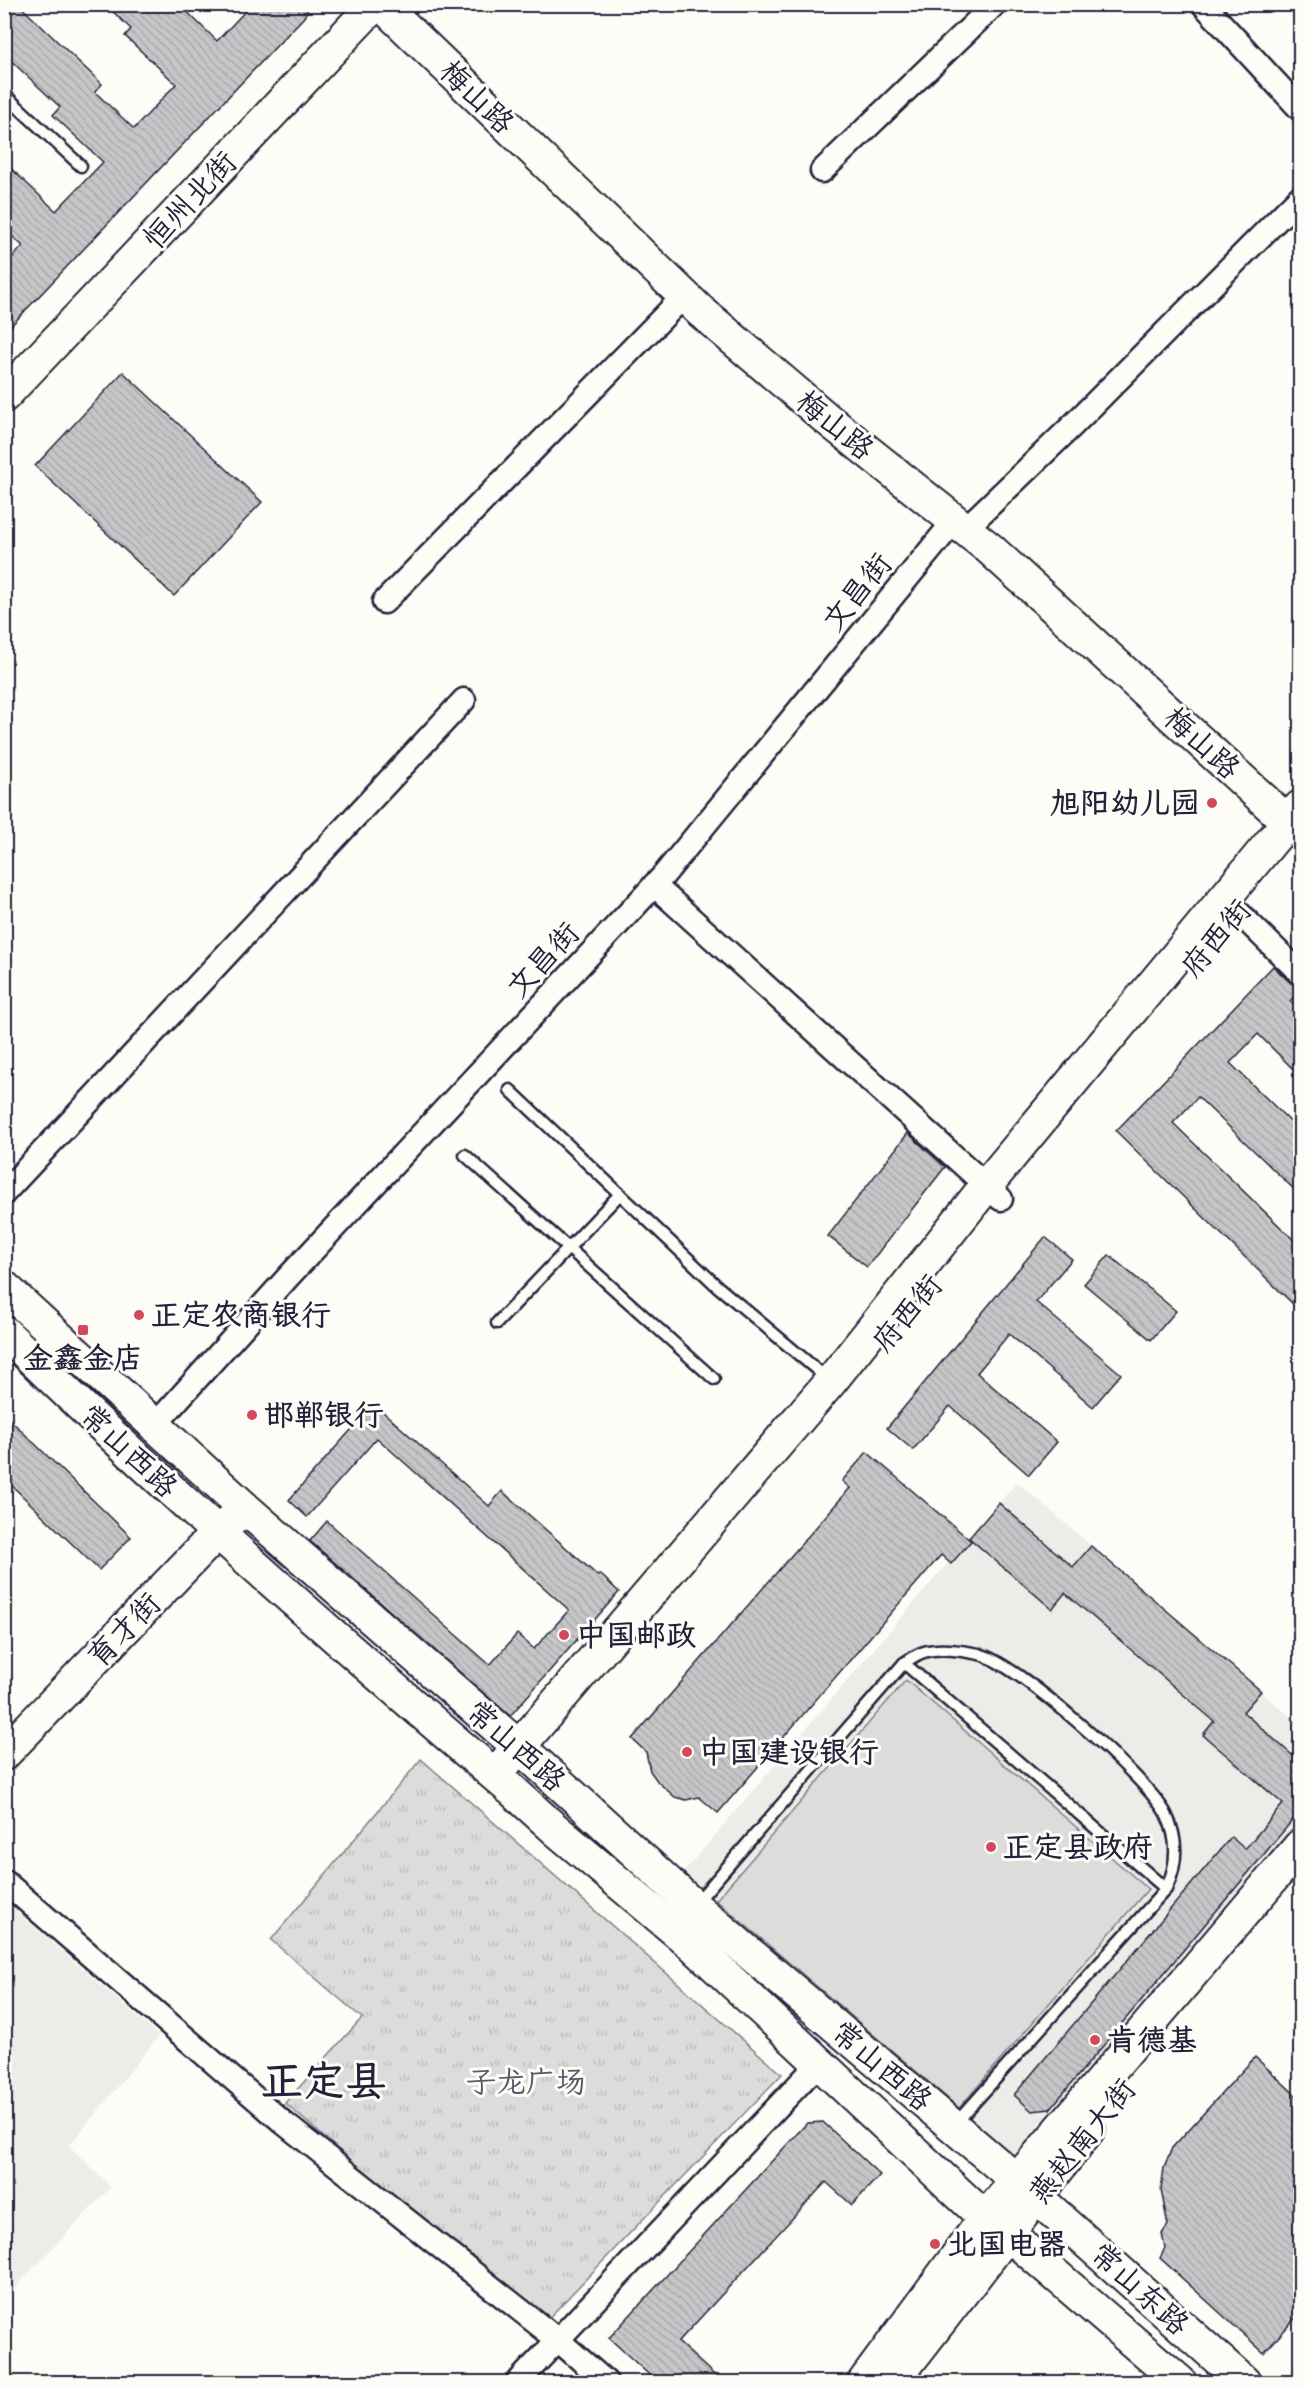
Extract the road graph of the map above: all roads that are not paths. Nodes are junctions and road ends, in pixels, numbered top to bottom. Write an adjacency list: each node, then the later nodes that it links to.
1 (995, 4): 7 (street)
2 (1203, 4): 5 (street)
3 (370, 7): 9 (main road, 梅山路); 10 (main road, 恒州北街)
4 (4, 94): 6 (lane)
5 (1300, 109)
6 (81, 166)
7 (822, 171)
8 (1300, 197): 11 (street, 文昌街)
9 (684, 296): 11 (main road, 梅山路); 12 (street)
10 (4, 396)
11 (960, 524): 14 (main road, 梅山路); 15 (street, 文昌街)
12 (384, 602)
13 (464, 700): 20 (street)
14 (1297, 824): 16 (main road, 府西街); 21 (main road)
15 (654, 885): 21 (street); 29 (street, 文昌街)
16 (1237, 912): 17 (street); 21 (main road, 府西街)
17 (1300, 973)
18 (510, 1090): 22 (lane)
19 (465, 1155): 23 (lane)
20 (4, 1193)
21 (993, 1193): 28 (main road, 府西街)
22 (620, 1194): 23 (lane); 28 (lane)
23 (568, 1248): 25 (lane); 27 (lane)
24 (4, 1287): 29 (main road, 常山西路)
25 (497, 1323)
26 (4, 1332): 31 (main road, 常山西路)
27 (714, 1379)
28 (837, 1386): 34 (main road, 府西街)
29 (156, 1424): 30 (main road, 常山西路)
30 (246, 1509): 31 (main road, 育才街); 34 (main road, 常山西路)
31 (217, 1533): 33 (main road, 育才街); 35 (main road, 常山西路)
32 (904, 1663): 39 (lane); 39 (lane); 40 (lane)
33 (4, 1754)
34 (526, 1754): 35 (main road, 府西街); 40 (main road, 常山西路)
35 (504, 1783): 41 (main road, 常山西路)
36 (1300, 1846): 43 (main road)
37 (1300, 1878): 43 (main road, 燕赵南大街)
38 (4, 1881): 45 (street)
39 (1166, 1889): 42 (lane)
40 (694, 1906): 42 (main road, 常山西路)
41 (819, 2063): 44 (main road, 常山西路); 45 (street)
42 (953, 2126): 43 (main road, 常山西路)
43 (1027, 2189): 44 (main road); 51 (main road, 常山东路)
44 (997, 2226): 48 (main road); 49 (main road, 燕赵南大街); 50 (main road, 常山东路)
45 (558, 2340): 46 (street); 47 (street)
46 (519, 2382)
47 (606, 2382)
48 (864, 2382)
49 (892, 2382)
50 (1180, 2382)
51 (1244, 2382)

